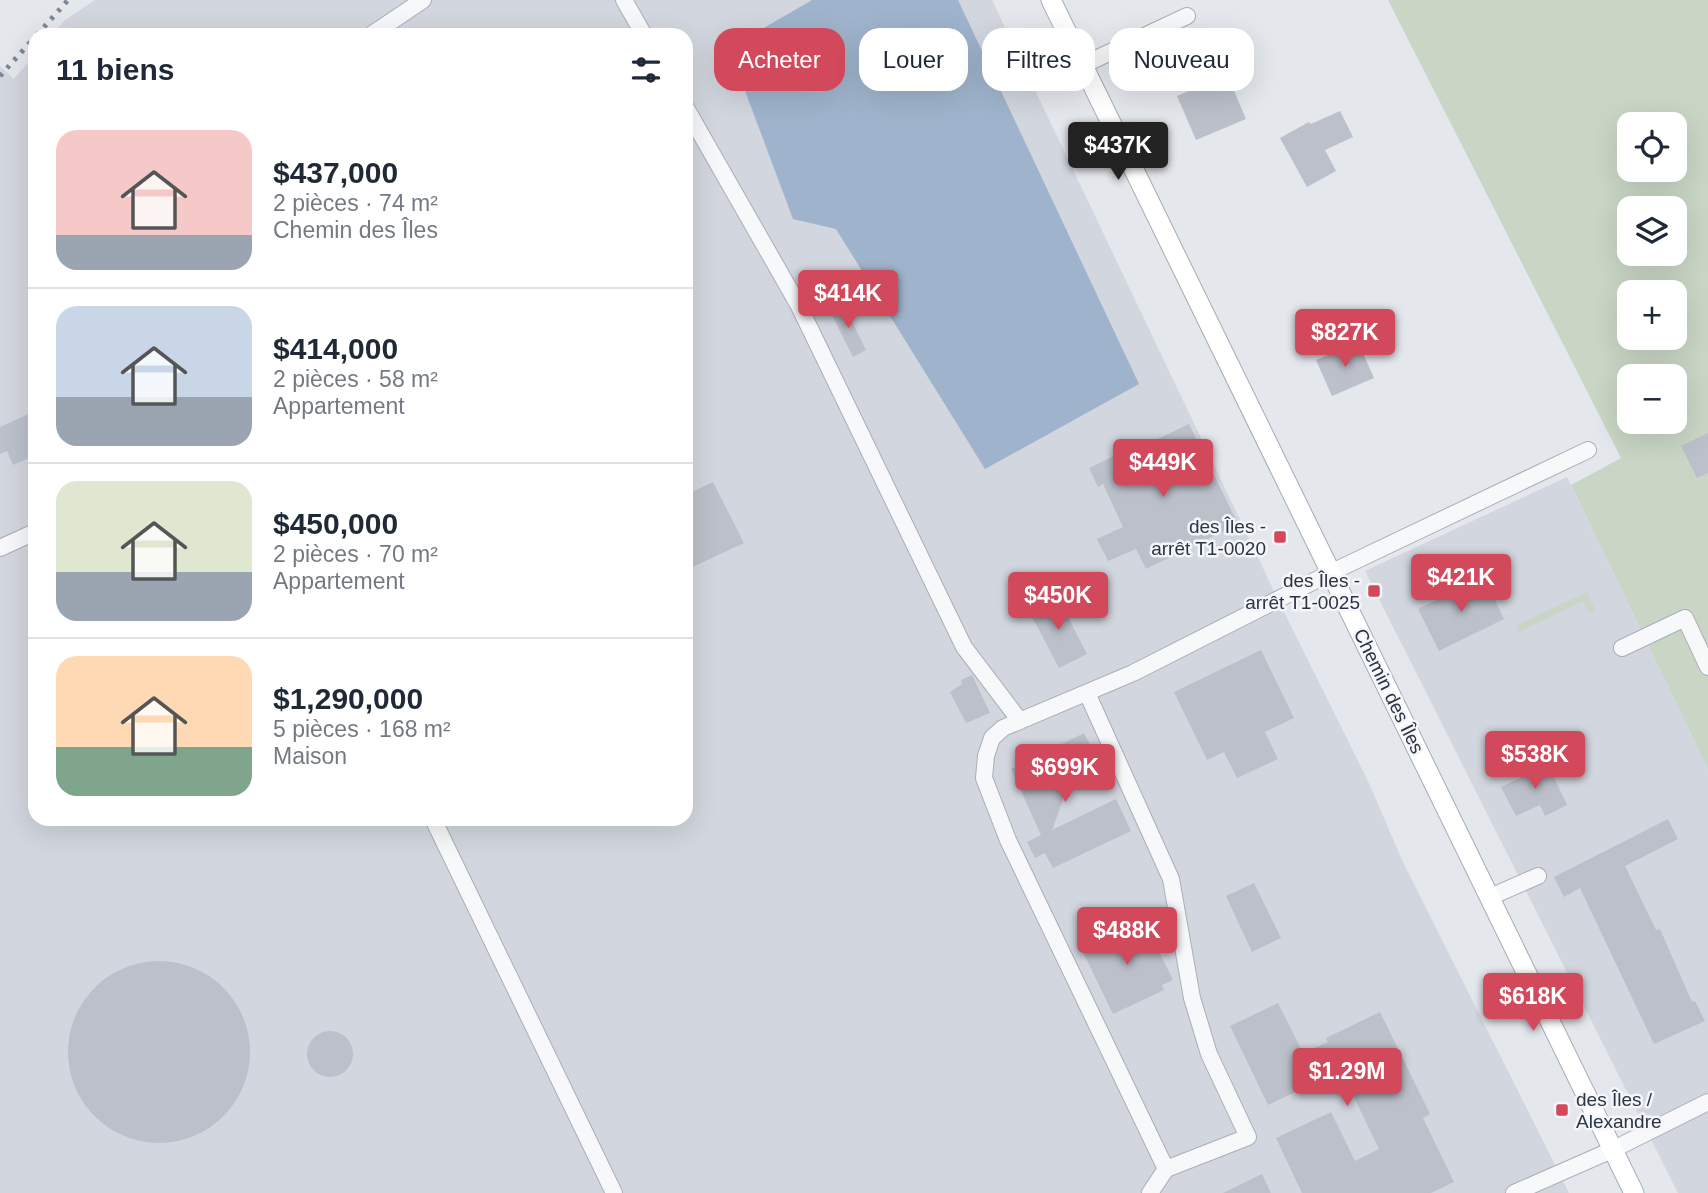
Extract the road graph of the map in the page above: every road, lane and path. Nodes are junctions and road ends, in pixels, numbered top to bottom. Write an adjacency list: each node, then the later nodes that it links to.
1 (423, 0): 5 (lane)
2 (624, 0): 6 (lane)
3 (1051, 0): 7 (main road, Chemin des Îles)
4 (1187, 16): 8 (lane)
5 (381, 28)
6 (640, 28)
7 (1065, 28)
8 (1095, 59)
9 (1095, 89): 14 (main road, Chemin des Îles)
10 (693, 120): 18 (lane)
11 (1588, 450): 14 (lane)
12 (28, 535): 13 (lane)
13 (0, 548)
14 (1332, 572): 17 (lane); 21 (main road, Chemin des Îles)
15 (1622, 648): 16 (lane)
16 (1708, 667)
17 (1087, 693): 18 (lane); 24 (lane)
18 (1020, 721): 24 (lane)
19 (436, 826): 25 (lane)
20 (1538, 876): 21 (lane)
21 (1490, 897): 23 (main road, Chemin des Îles)
22 (1708, 1102): 23 (lane)
23 (1612, 1150): 27 (lane); 28 (main road, Chemin des Îles)
24 (1166, 1170): 26 (lane)
25 (614, 1193)
26 (1150, 1193)
27 (1514, 1193)
28 (1634, 1193)

